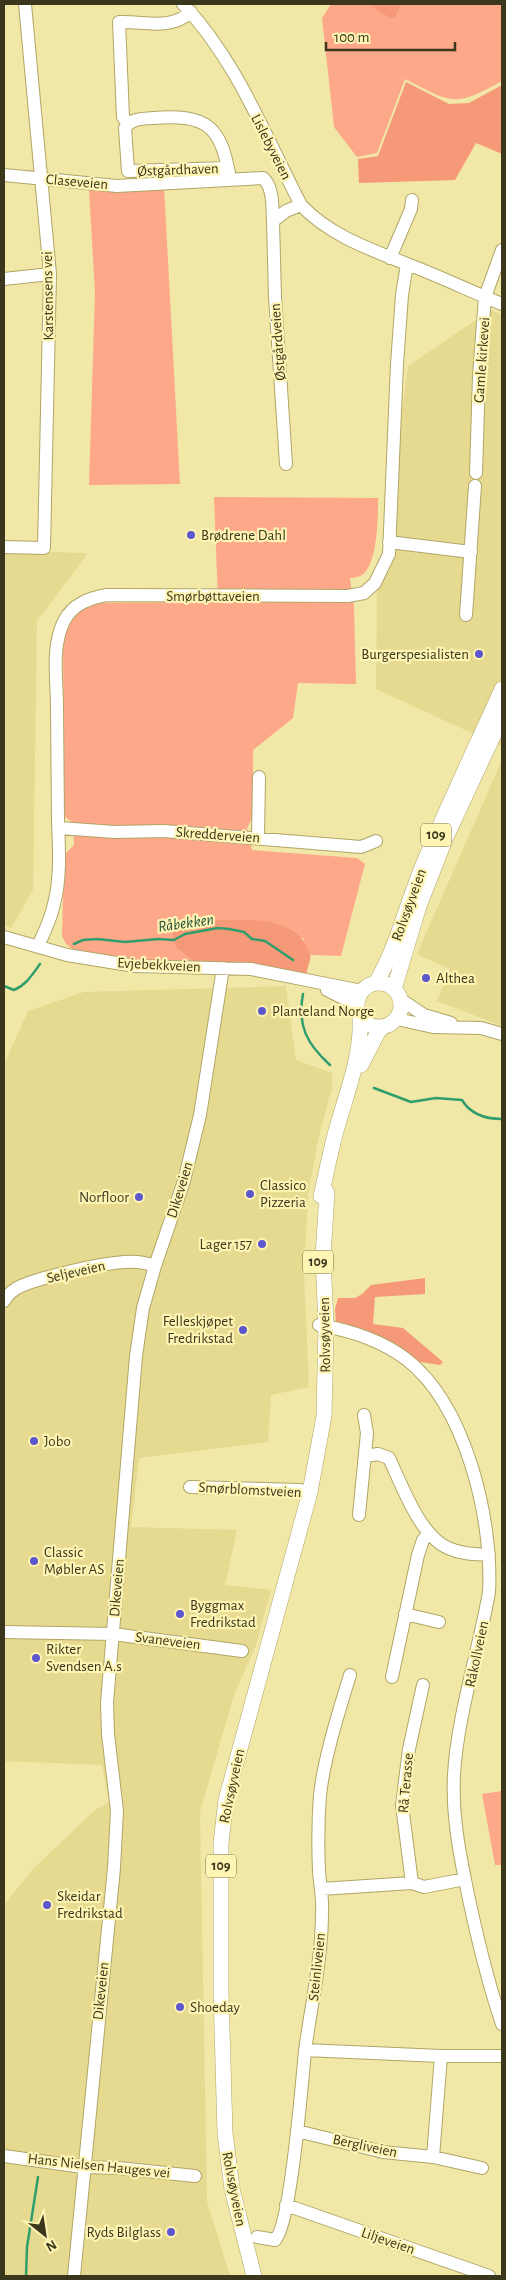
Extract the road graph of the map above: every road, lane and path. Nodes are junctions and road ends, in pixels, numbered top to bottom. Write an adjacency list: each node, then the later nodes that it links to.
1 (26, 4): 6 (street, Karstensens vei)
2 (187, 8): 3 (street); 9 (street, Lislebyveien)
3 (128, 124): 4 (street, Østgårdhaven); 4 (street, Østgårdhaven)
4 (229, 174): 6 (street, Claseveien); 7 (street, Claseveien)
5 (4, 175): 6 (street, Claseveien)
6 (42, 179): 14 (street, Karstensens vei)
7 (268, 183): 10 (street, Østgårdveien)
8 (412, 200): 12 (street)
9 (301, 205): 10 (street); 12 (street, Lislebyveien)
10 (273, 221): 18 (street, Østgårdveien)
11 (502, 250): 16 (street, Gamle kirkevei)
12 (390, 258): 13 (street, Lislebyveien)
13 (406, 264): 16 (street, Lislebyveien); 21 (street, Smørbøttaveien)
14 (50, 274): 15 (street); 22 (street, Karstensens vei)
15 (4, 279)
16 (485, 297): 17 (street, Lislebyveien); 19 (street, Gamle kirkevei)
17 (502, 304)
18 (286, 464)
19 (476, 473)
20 (475, 486): 23 (street)
21 (389, 542): 23 (street); 28 (street, Smørbøttaveien)
22 (4, 547)
23 (471, 552): 24 (street)
24 (466, 615)
25 (502, 689): 35 (main road, Rolvsøyveien / 109)
26 (502, 717): 37 (main road, Rolvsøyveien / 109)
27 (259, 777): 29 (street)
28 (59, 828): 29 (street, Skredderveien); 32 (street, Smørbøttaveien)
29 (258, 837): 30 (street, Skredderveien)
30 (376, 841)
31 (4, 936): 32 (street, Evjebekkveien)
32 (38, 946): 33 (street, Evjebekkveien)
33 (223, 968): 34 (street, Evjebekkveien); 44 (street, Dikeveien)
34 (316, 983): 36 (street, Evjebekkveien); 38 (street, Evjebekkveien)
35 (376, 983): 36 (main road); 37 (main road)
36 (362, 991): 38 (main road, 109)
37 (397, 994): 39 (main road, 109); 41 (street)
38 (358, 1013): 40 (main road); 43 (main road, Rolvsøyveien / 109)
39 (397, 1018): 40 (main road, 109); 41 (street)
40 (382, 1027): 43 (main road, Rolvsøyveien / 109)
41 (460, 1027): 42 (street)
42 (502, 1034)
43 (350, 1087): 46 (main road, Rolvsøyveien / 109)
44 (155, 1266): 45 (street, Seljeveien); 57 (street, Dikeveien)
45 (4, 1301)
46 (323, 1331): 50 (main road, Rolvsøyveien / 109); 53 (street, Råkollveien)
47 (364, 1415): 48 (street)
48 (366, 1456): 51 (street); 52 (street)
49 (190, 1487): 50 (street, Smørblomstveien)
50 (310, 1492): 78 (main road, Rolvsøyveien / 109)
51 (359, 1515)
52 (429, 1533): 53 (street); 54 (street)
53 (489, 1555): 62 (street, Råkollveien)
54 (406, 1614): 55 (street); 60 (street)
55 (439, 1622)
56 (4, 1632): 57 (street, Svaneveien)
57 (113, 1634): 58 (street, Svaneveien); 72 (street, Dikeveien)
58 (242, 1651)
59 (350, 1675): 64 (street, Steinliveien)
60 (392, 1677)
61 (423, 1685): 63 (street, Rå Terasse)
62 (465, 1879): 63 (street); 65 (street, Råkollveien)
63 (412, 1883): 64 (street)
64 (321, 1889): 66 (street, Steinliveien)
65 (502, 2024)
66 (305, 2050): 67 (street); 69 (street, Steinliveien)
67 (441, 2056): 68 (street); 71 (street)
68 (502, 2056)
69 (297, 2131): 71 (street, Bergliveien); 75 (street, Steinliveien)
70 (4, 2156): 72 (street, Hans Nielsen Hauges vei)
71 (433, 2157): 73 (street, Bergliveien)
72 (83, 2167): 74 (street, Hans Nielsen Hauges vei); 77 (street, Dikeveien)
73 (482, 2168)
74 (195, 2176)
75 (286, 2206): 76 (street, Steinliveien); 79 (street, Liljeveien)
76 (257, 2237)
77 (74, 2276)
78 (254, 2276)
79 (489, 2276)

